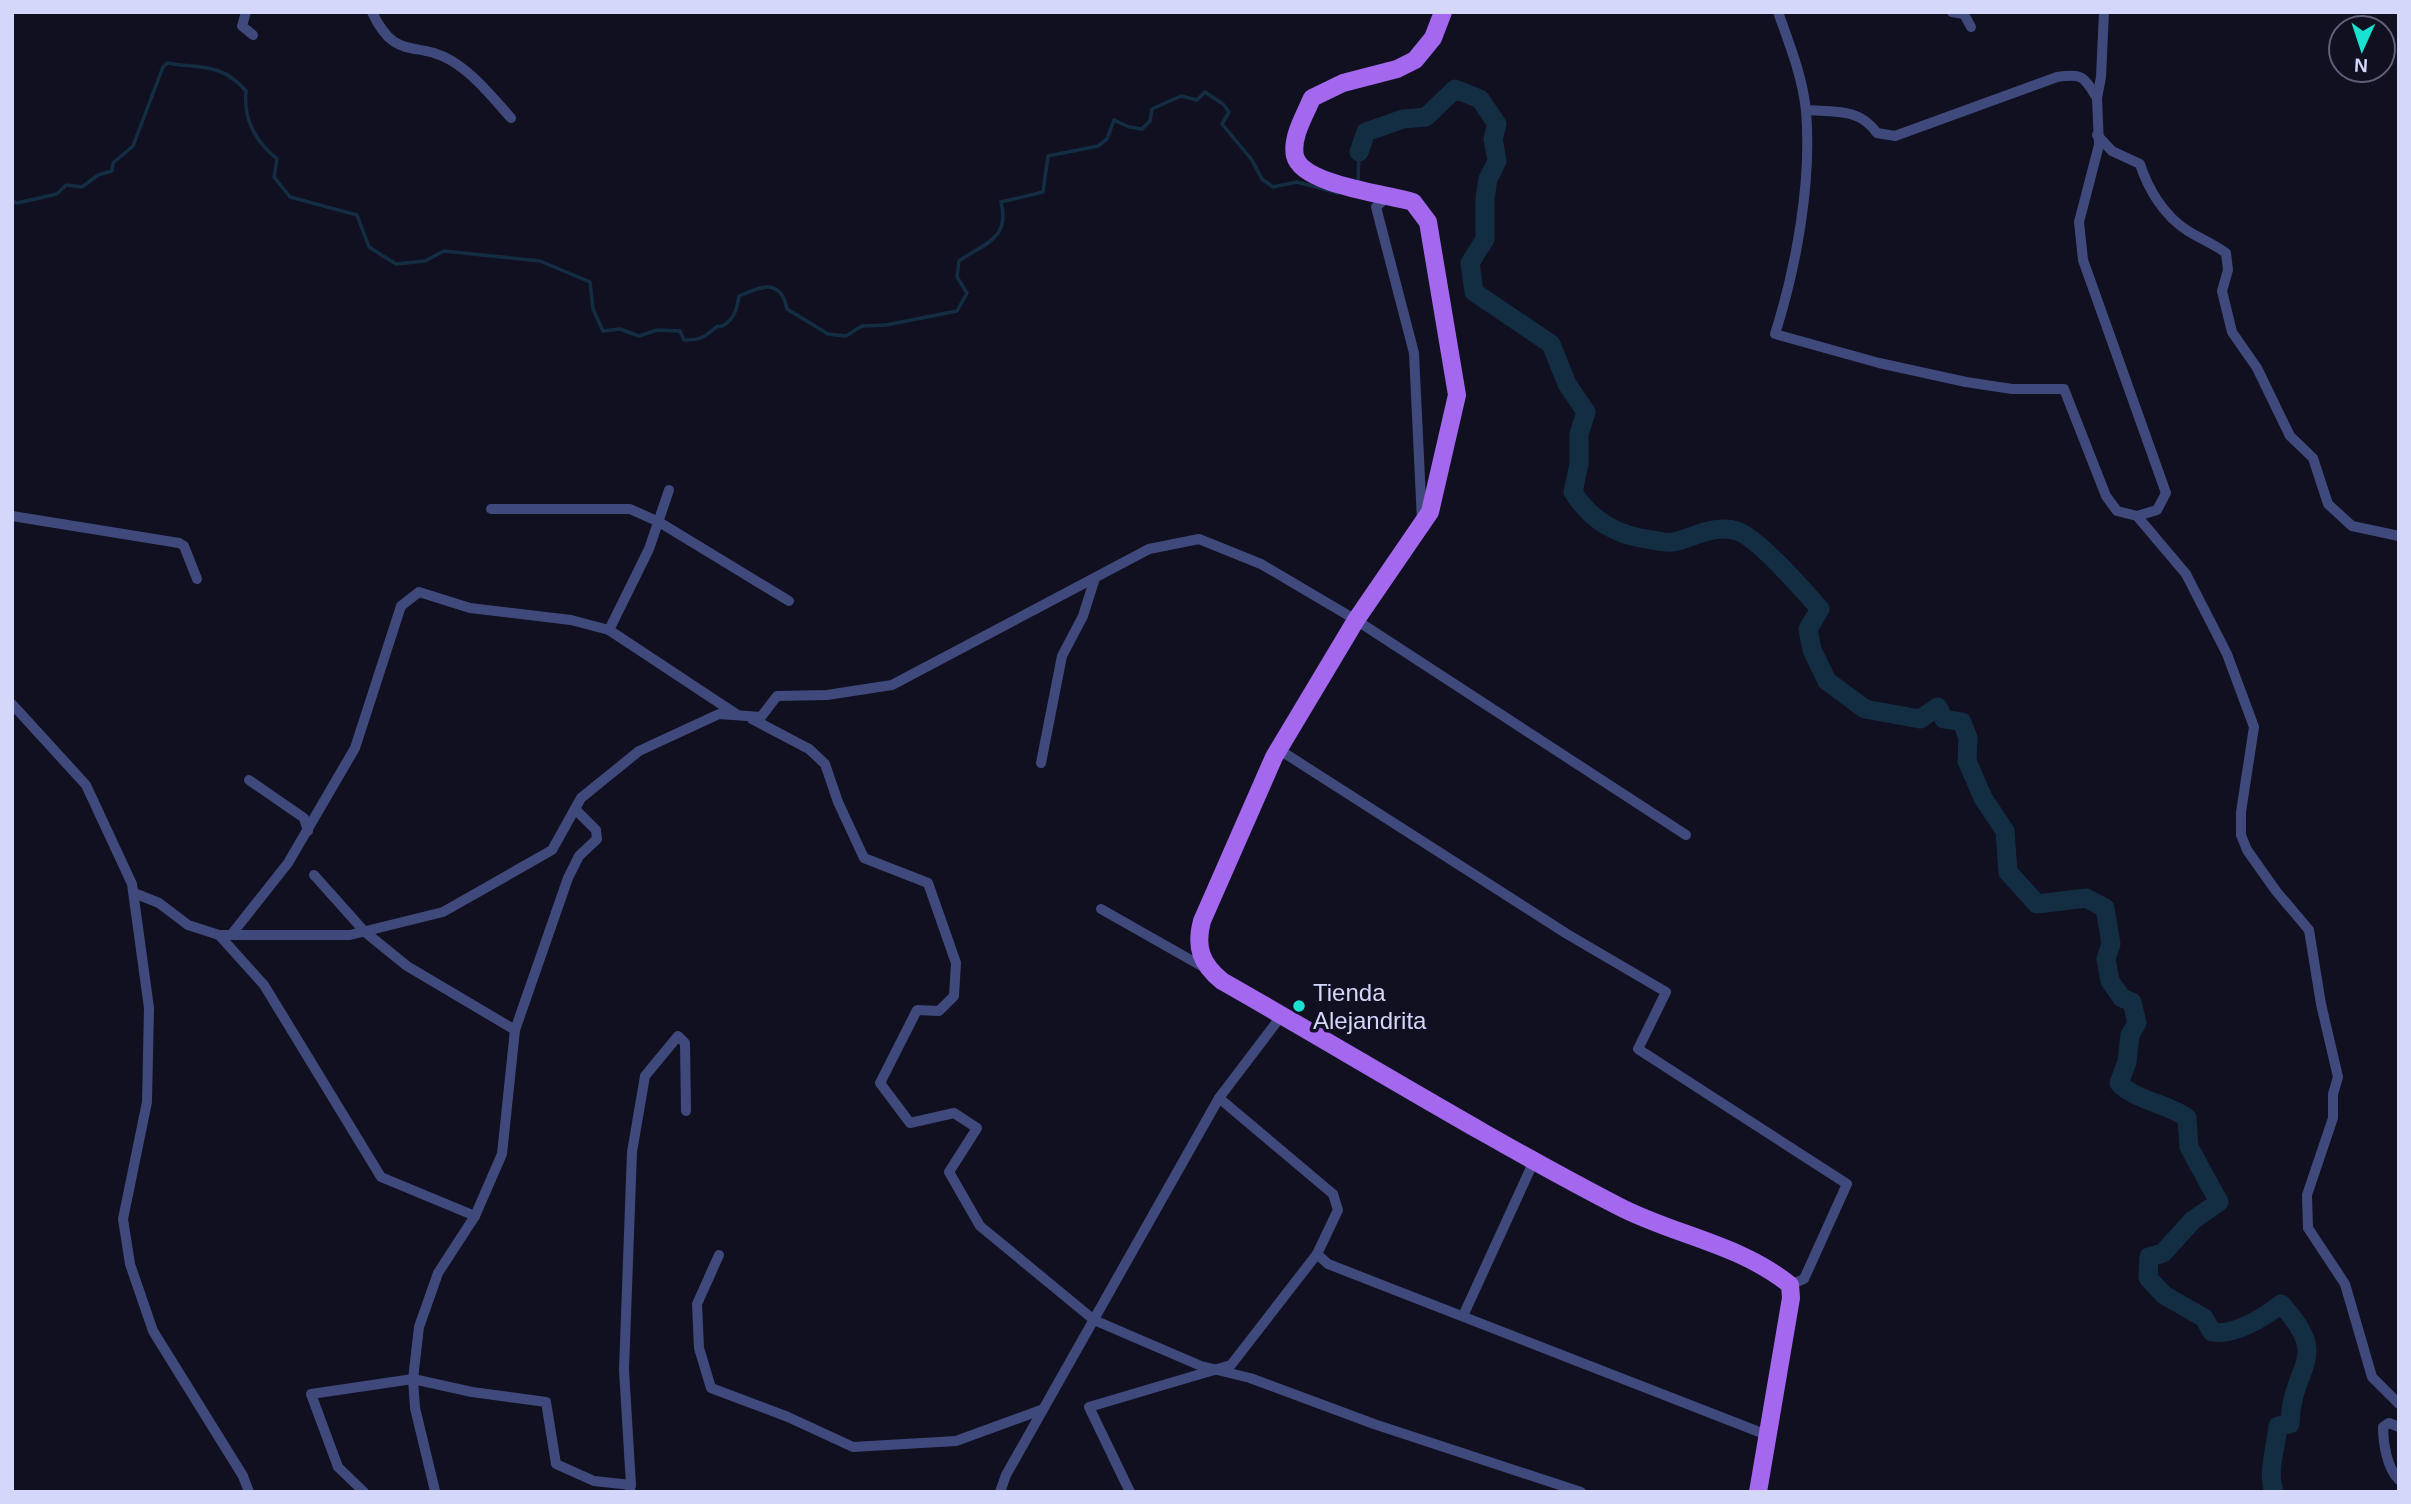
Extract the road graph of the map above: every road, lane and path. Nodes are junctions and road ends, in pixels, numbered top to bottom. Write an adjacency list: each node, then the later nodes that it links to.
1 (246, 12): 8 (street)
2 (372, 12): 11 (street)
3 (1443, 12): 13 (main road)
4 (1777, 12): 10 (street)
5 (1952, 12): 7 (street)
6 (2104, 12): 9 (street)
7 (1971, 27)
8 (253, 35)
9 (2097, 98): 10 (street); 12 (street)
10 (1806, 110): 17 (street)
11 (511, 118)
12 (2097, 135): 17 (street); 20 (street)
13 (1382, 193): 19 (street); 19 (main road)
14 (669, 490): 18 (street)
15 (491, 509): 18 (street)
16 (12, 516): 22 (street)
17 (2137, 516): 54 (street)
18 (659, 523): 23 (street); 25 (street)
19 (1422, 524): 24 (main road)
20 (2399, 536)
21 (1095, 578): 24 (street); 27 (street); 29 (street)
22 (197, 579)
23 (789, 601)
24 (1356, 620): 28 (main road); 33 (street)
25 (609, 630): 27 (street); 32 (street)
26 (12, 705): 35 (street)
27 (743, 716): 31 (street); 51 (street)
28 (1278, 749): 40 (main road); 49 (street)
29 (1041, 764)
30 (249, 780): 32 (street)
31 (575, 809): 37 (street); 42 (street)
32 (308, 831): 39 (street)
33 (1686, 835)
34 (314, 875): 37 (street)
35 (134, 893): 38 (street); 61 (street)
36 (1101, 909): 40 (street)
37 (365, 932): 39 (street); 42 (street)
38 (219, 935): 39 (street); 46 (street)
39 (231, 935)
40 (1205, 968): 41 (main road)
41 (1282, 1015): 43 (street); 45 (main road)
42 (515, 1030): 46 (street)
43 (1219, 1098): 47 (street); 51 (street)
44 (686, 1111): 59 (street)
45 (1534, 1161): 49 (main road); 50 (street)
46 (475, 1216): 53 (street)
47 (1317, 1254): 50 (street); 52 (street)
48 (719, 1255): 55 (street)
49 (1790, 1285): 57 (main road)
50 (1463, 1316): 57 (street)
51 (1094, 1320): 52 (street); 55 (street)
52 (1217, 1370): 64 (street); 65 (street)
53 (412, 1379): 59 (street); 60 (street); 62 (street)
54 (2399, 1404)
55 (1041, 1410): 63 (street)
56 (2399, 1427): 58 (street)
57 (1767, 1435): 66 (main road)
58 (2399, 1480)
59 (630, 1488)
60 (435, 1491)
61 (249, 1492)
62 (364, 1492)
63 (1000, 1492)
64 (1130, 1492)
65 (1581, 1492)
66 (1758, 1492)

